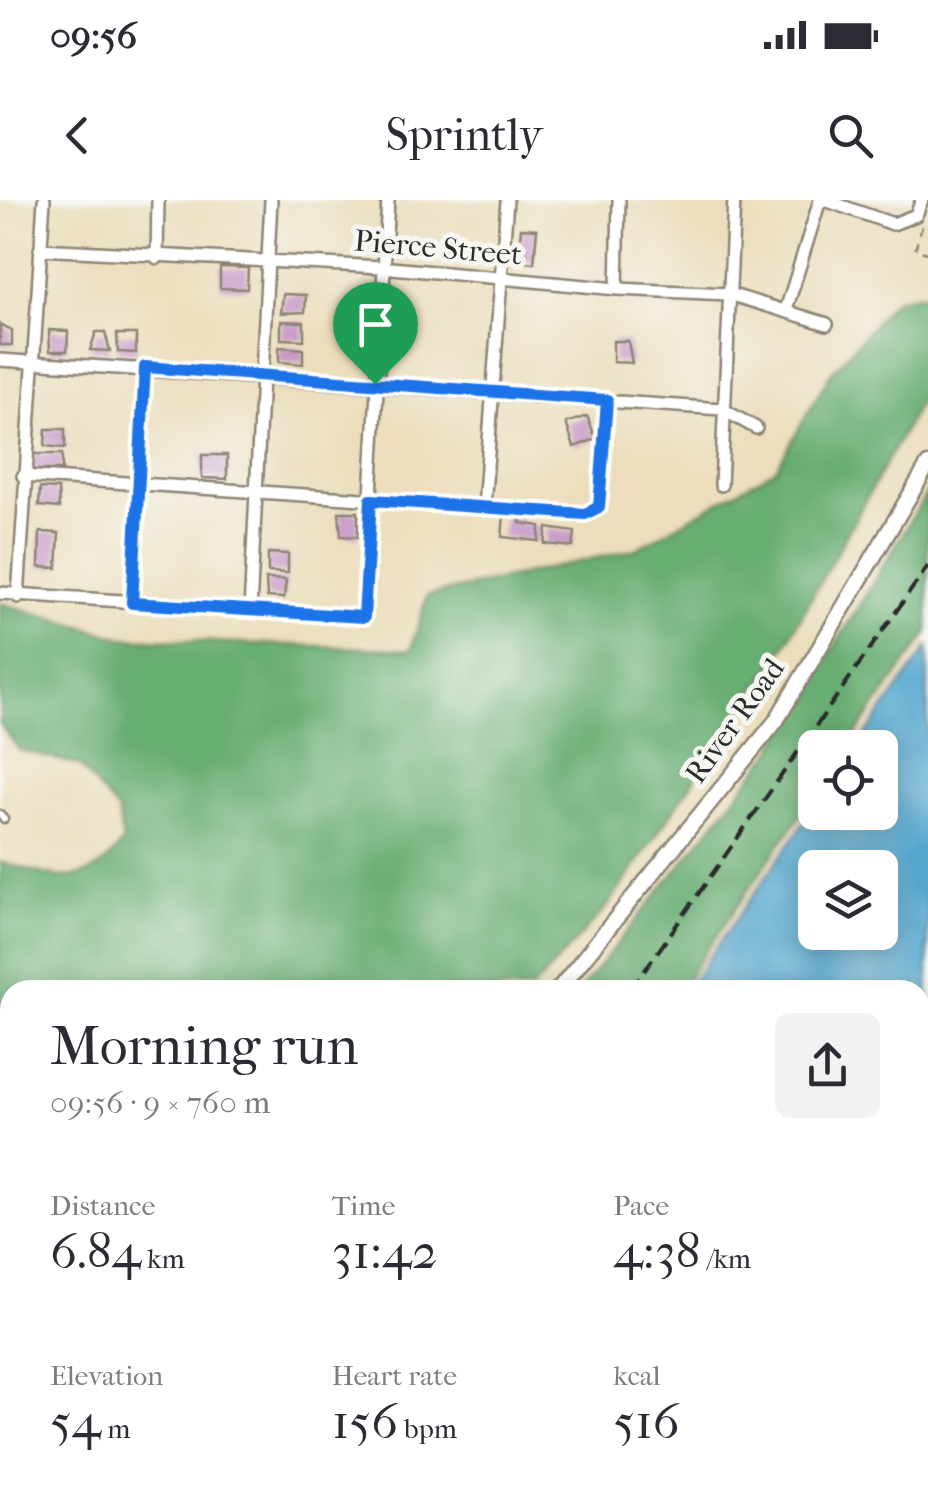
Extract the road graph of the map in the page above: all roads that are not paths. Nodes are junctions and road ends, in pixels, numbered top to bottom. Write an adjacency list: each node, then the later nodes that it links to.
1 (44, 200): 10 (street)
2 (158, 200): 11 (street)
3 (271, 200): 12 (street)
4 (388, 200): 13 (street)
5 (507, 200): 14 (street)
6 (619, 200): 15 (street)
7 (734, 200): 16 (street)
8 (822, 200): 9 (street); 17 (street)
9 (922, 200)
10 (40, 249): 11 (street, Pierce Street); 20 (street)
11 (157, 258): 12 (street, Pierce Street)
12 (266, 262): 13 (street, Pierce Street); 22 (street)
13 (382, 267): 14 (street, Pierce Street); 23 (street)
14 (501, 277): 15 (street, Pierce Street); 24 (street)
15 (617, 290): 16 (street, Pierce Street)
16 (730, 294): 17 (street, Pierce Street); 26 (street)
17 (786, 310): 18 (street, Pierce Street)
18 (827, 324)
19 (0, 360): 20 (street)
20 (30, 362): 21 (street); 29 (street)
21 (145, 367): 22 (street); 30 (street)
22 (260, 376): 23 (street); 32 (street)
23 (375, 384): 24 (street); 33 (street)
24 (494, 391): 25 (street); 34 (street)
25 (607, 400): 26 (street); 34 (street)
26 (722, 410): 27 (street); 31 (street)
27 (756, 428)
28 (928, 464): 39 (street, River Road)
29 (23, 476): 30 (street); 36 (street)
30 (137, 484): 32 (street); 37 (street)
31 (721, 485)
32 (258, 493): 33 (street); 38 (street)
33 (371, 500): 34 (street); 38 (street)
34 (484, 507)
35 (0, 593): 36 (street)
36 (18, 597): 37 (street)
37 (132, 603): 38 (street)
38 (250, 611)
39 (566, 980)

